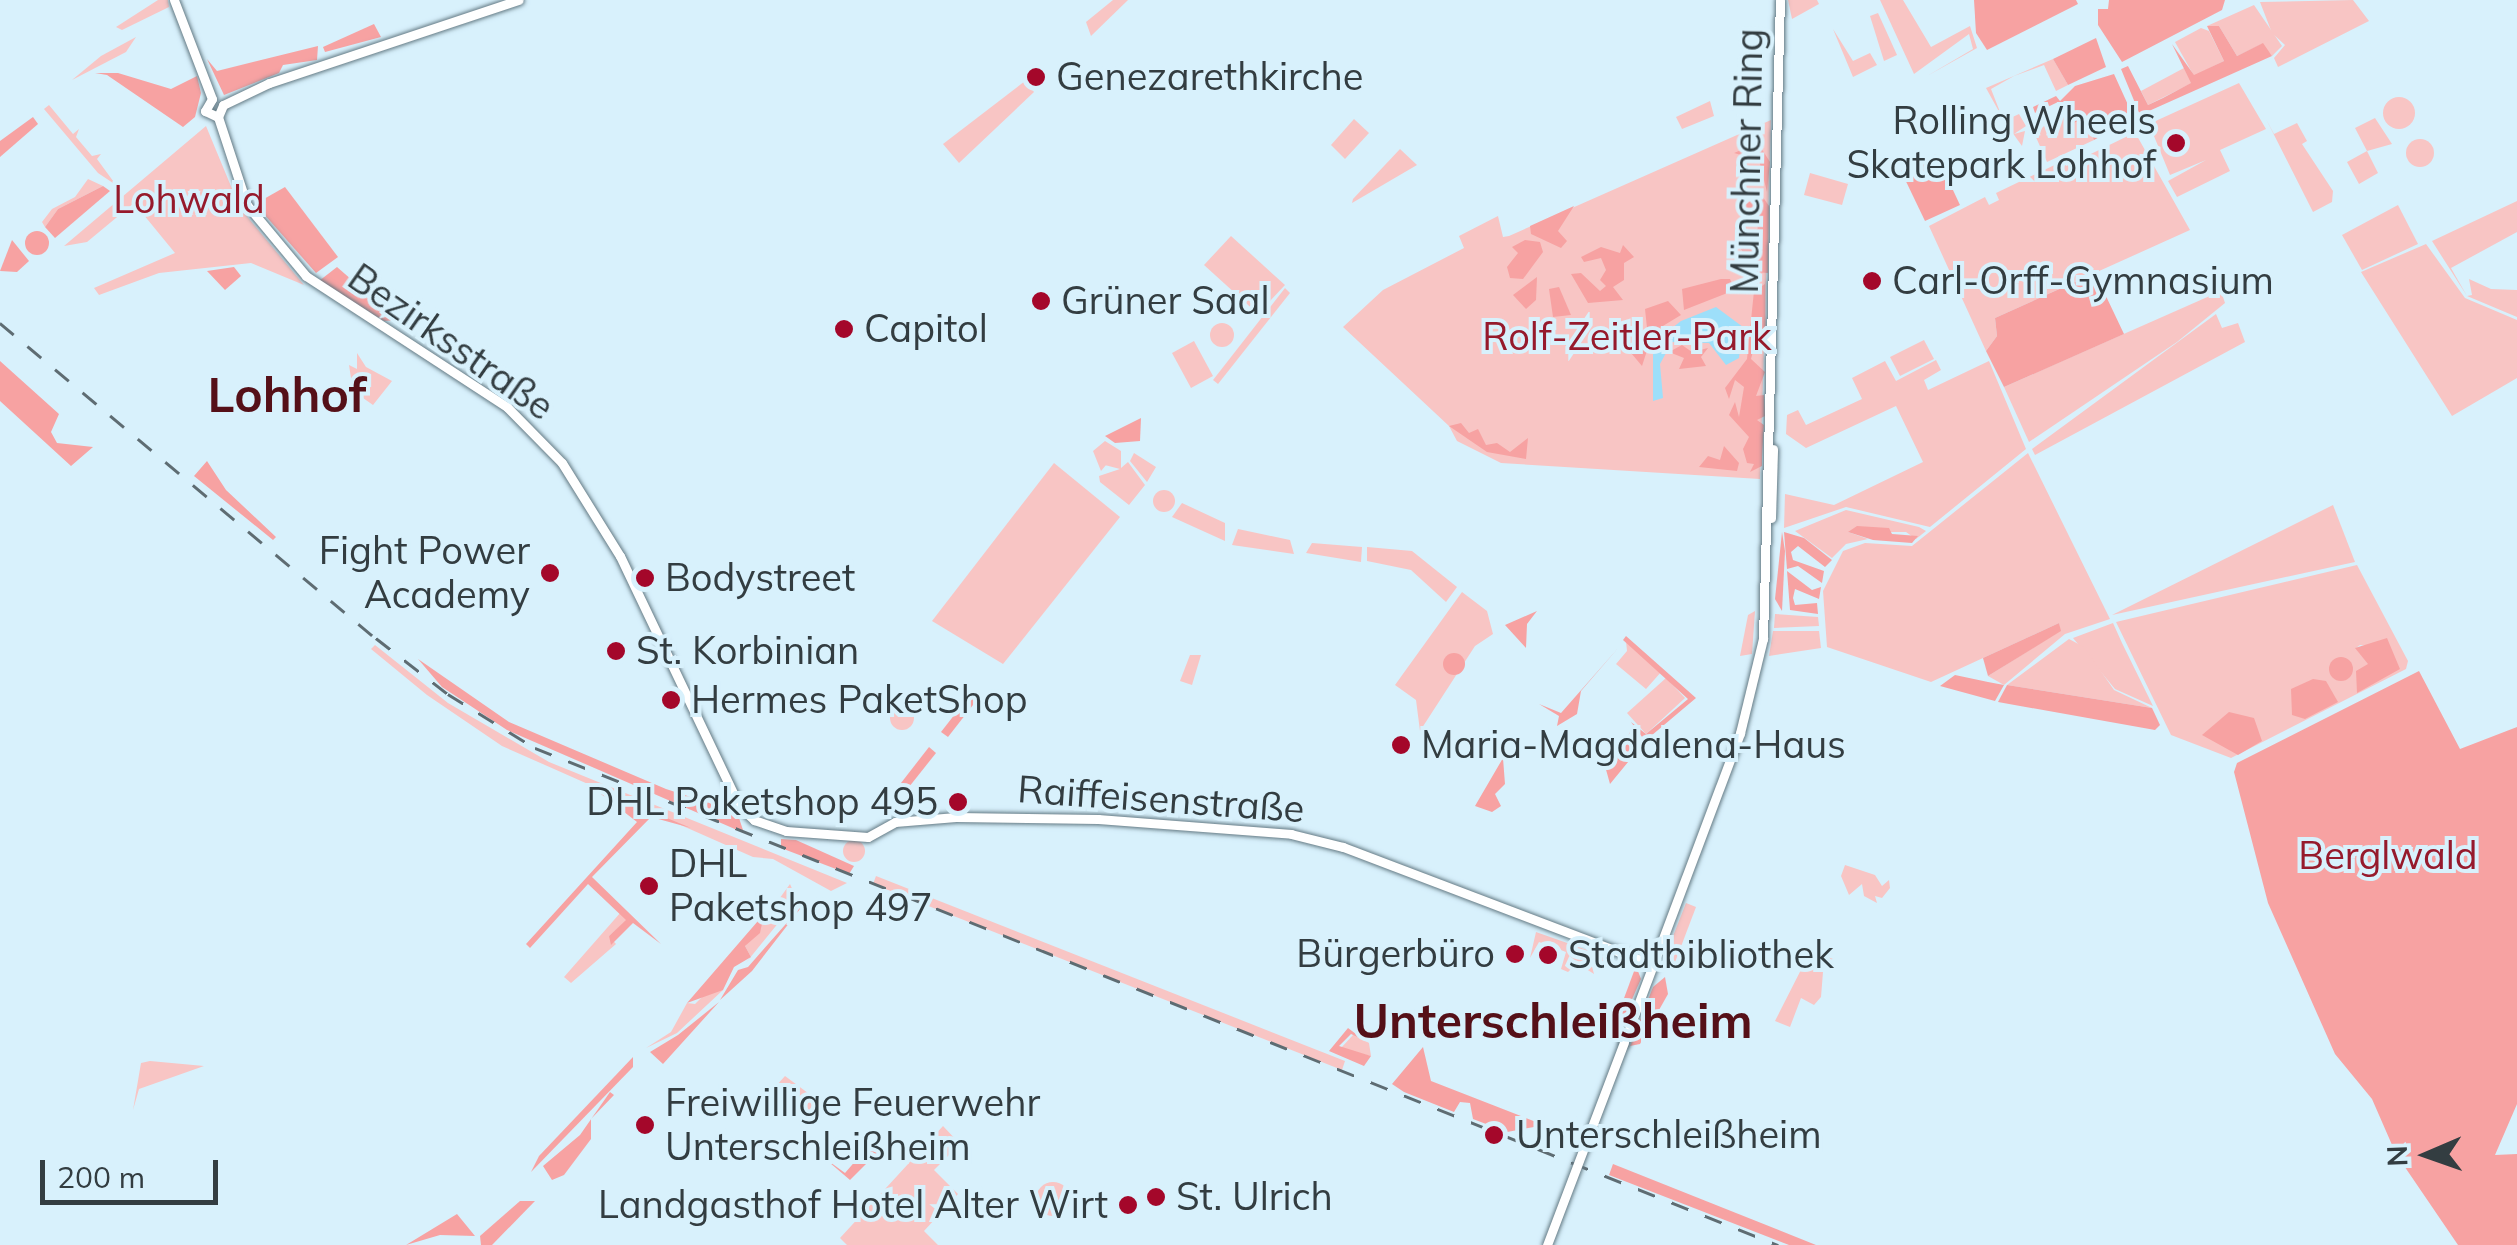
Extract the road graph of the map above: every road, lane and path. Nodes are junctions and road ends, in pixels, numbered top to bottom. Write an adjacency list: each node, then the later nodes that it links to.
1 (174, 0): 4 (street)
2 (520, 0): 5 (street)
3 (1780, 0): 8 (street, Münchner Ring)
4 (212, 99): 5 (street); 6 (street, Bezirksstraße)
5 (223, 105): 6 (street)
6 (218, 117): 7 (street, Bezirksstraße)
7 (768, 826): 8 (street, Raiffeisenstraße)
8 (1653, 966): 9 (street, Münchner Ring, bridge)
9 (1547, 1245)

